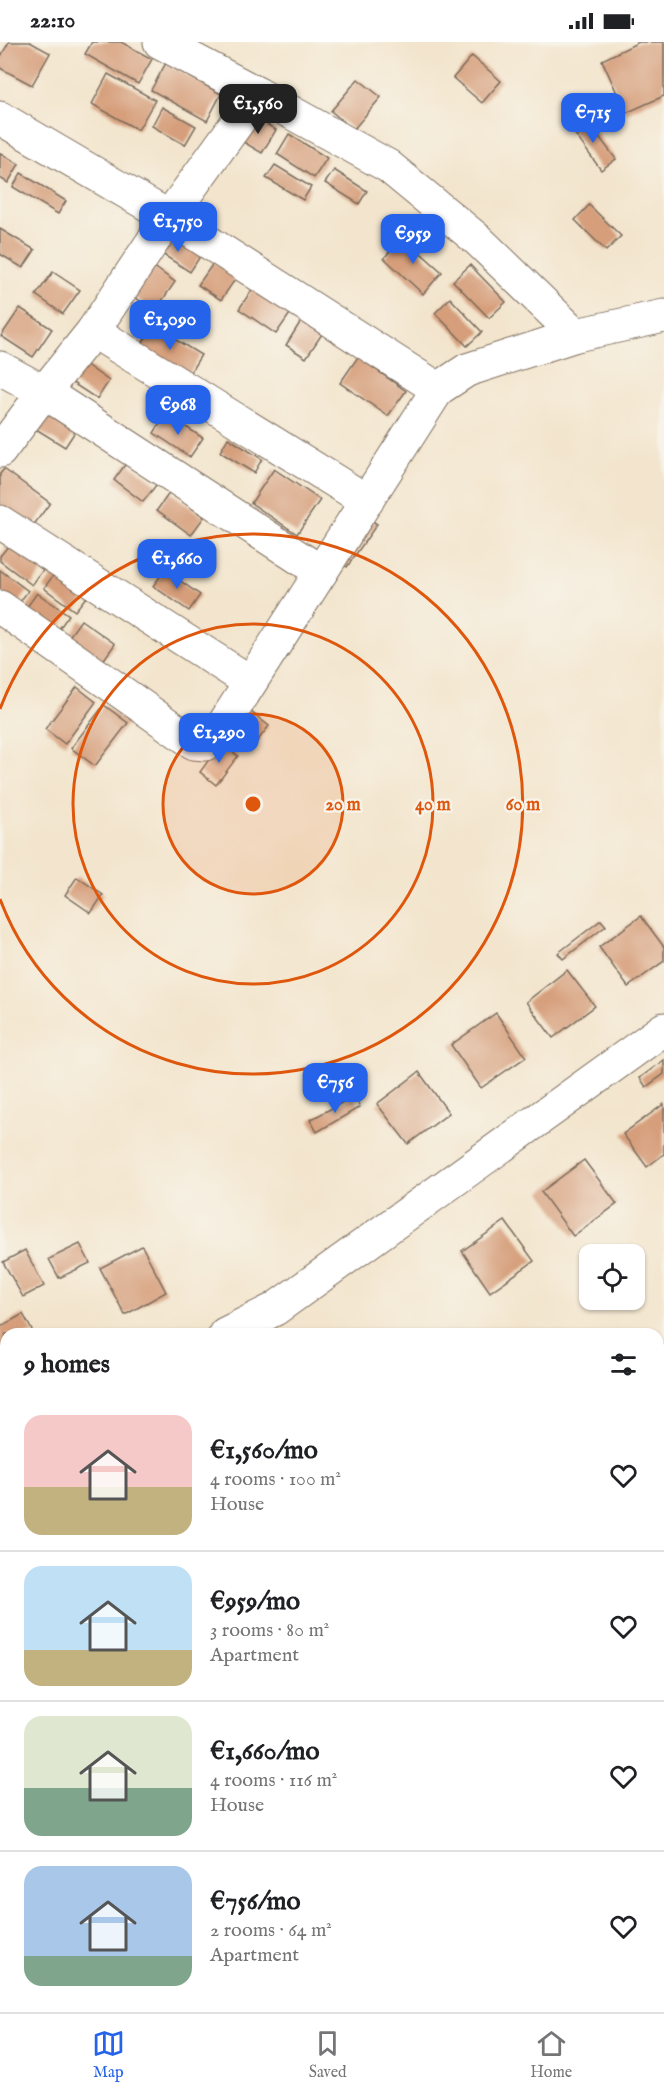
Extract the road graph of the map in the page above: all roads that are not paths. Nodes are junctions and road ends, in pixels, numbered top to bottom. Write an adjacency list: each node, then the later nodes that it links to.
1 (160, 42): 2 (street)
2 (258, 94): 4 (street); 7 (street)
3 (0, 118): 4 (street)
4 (169, 217): 6 (street); 9 (street)
5 (664, 316): 7 (street)
6 (93, 331): 10 (street); 12 (street)
7 (576, 335): 9 (street)
8 (0, 368): 10 (street)
9 (438, 389): 12 (street)
10 (44, 392): 11 (street); 14 (street)
11 (0, 451)
12 (367, 501): 14 (street)
13 (0, 522): 16 (street)
14 (321, 572): 16 (street)
15 (0, 608): 16 (street)
16 (250, 682)
17 (664, 1029): 18 (street)
18 (282, 1321): 19 (street)
19 (251, 1328)

